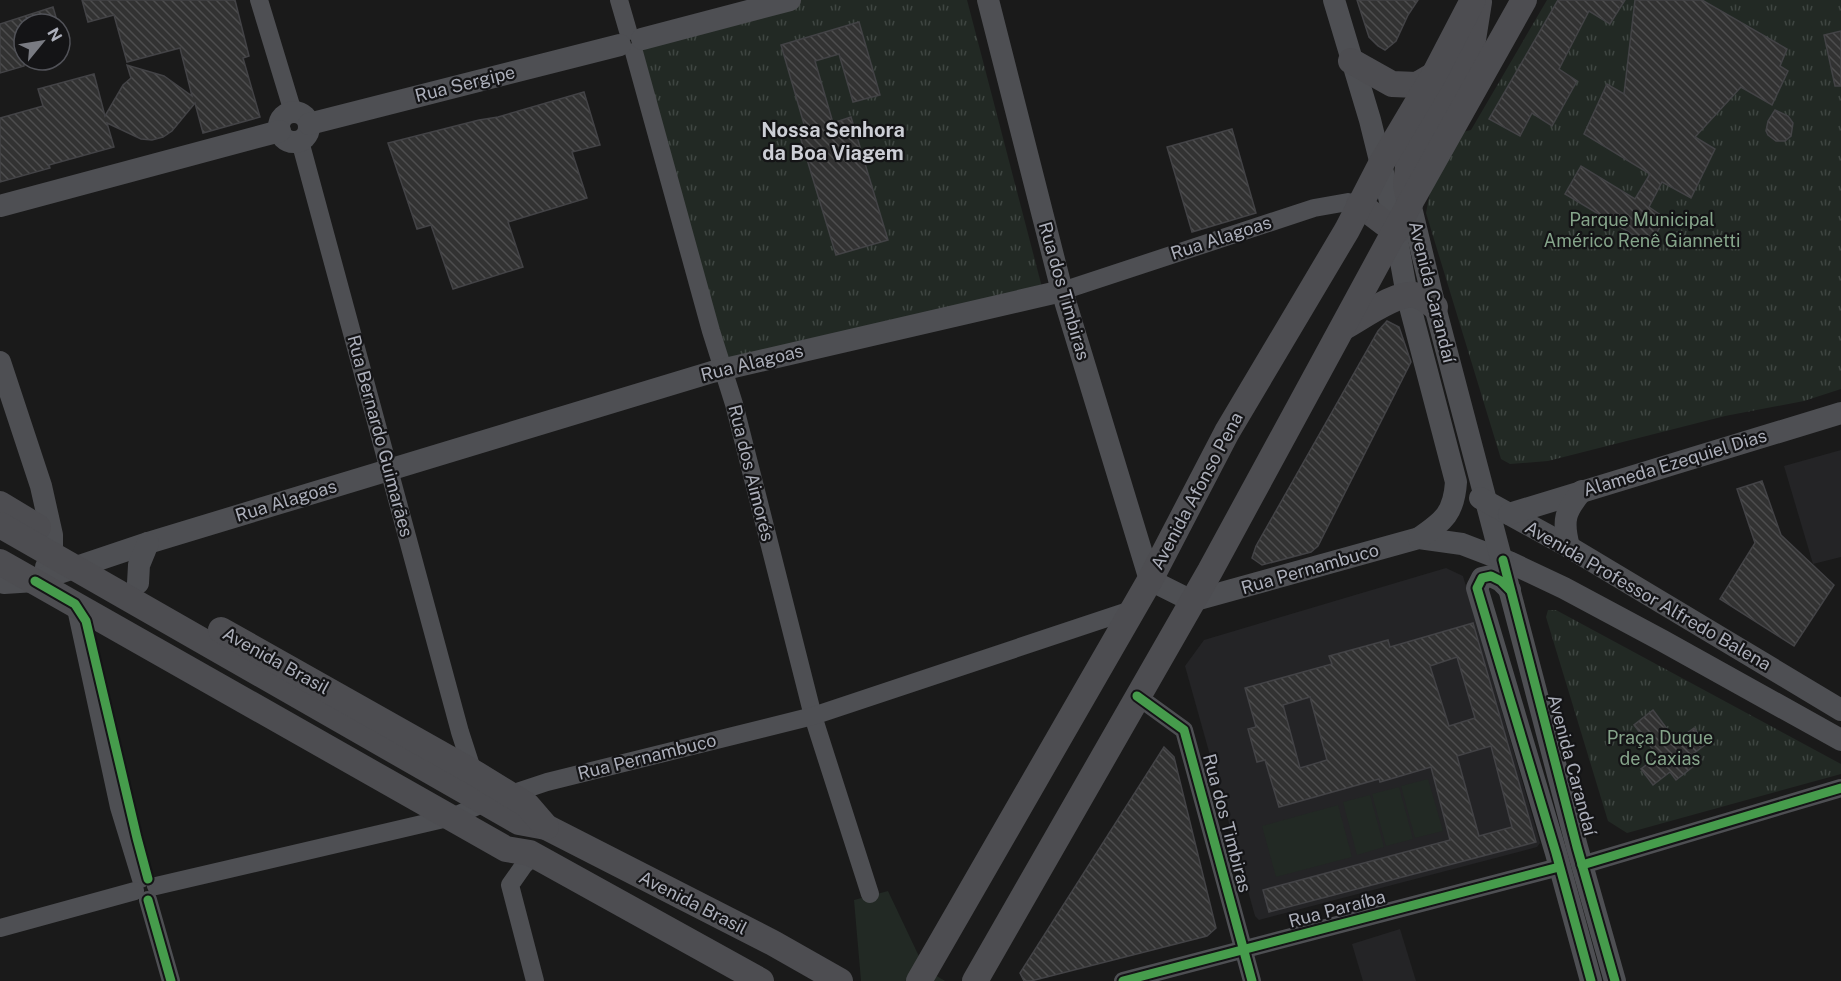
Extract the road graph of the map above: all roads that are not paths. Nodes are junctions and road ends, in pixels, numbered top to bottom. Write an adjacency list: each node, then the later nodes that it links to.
1 (259, 0): 12 (street, Rua Bernardo Guimarães)
2 (619, 0): 9 (street, Rua dos Aimorés)
3 (790, 0): 9 (street, Rua Sergipe)
4 (988, 0): 18 (street, Rua dos Timbiras)
5 (1334, 0): 10 (street, Avenida Carandaí)
6 (1473, 0): 11 (main road, Avenida Afonso Pena)
7 (1479, 0): 14 (main road)
8 (1524, 0): 14 (main road)
9 (631, 42): 12 (street, Rua Sergipe); 23 (street, Rua dos Aimorés)
10 (1351, 61): 11 (main road); 13 (street, Avenida Carandaí)
11 (1434, 75): 13 (main road, Avenida Afonso Pena)
12 (295, 127): 16 (street, Rua Sergipe); 25 (street, Rua Bernardo Guimarães)
13 (1381, 164): 15 (main road, Avenida Afonso Pena); 17 (street, Avenida Carandaí)
14 (1410, 203): 17 (main road); 20 (street, Avenida Carandaí)
15 (1359, 204): 17 (main road); 18 (street, Rua Alagoas); 39 (main road, Avenida Afonso Pena)
16 (0, 206)
17 (1396, 232): 19 (street, Avenida Carandaí); 21 (main road)
18 (1062, 291): 23 (street, Rua Alagoas); 39 (street, Rua dos Timbiras)
19 (1407, 295): 20 (main road); 21 (main road); 26 (street, Avenida Carandaí)
20 (1435, 307): 28 (street, Avenida Carandaí)
21 (1344, 327): 42 (main road)
22 (0, 362): 38 (street)
23 (723, 369): 25 (street, Rua Alagoas); 47 (street, Rua dos Aimorés)
24 (1841, 414): 27 (street, Alameda Ezequiel Dias)
25 (389, 470): 33 (street, Rua Alagoas); 48 (street, Rua Bernardo Guimarães)
26 (1456, 482): 28 (street, Avenida Professor Alfredo Balena); 32 (street)
27 (1582, 491): 30 (street, Alameda Ezequiel Dias); 36 (street)
28 (1486, 502): 30 (street, Avenida Professor Alfredo Balena); 37 (street, Avenida Carandaí)
29 (0, 504): 38 (main road, Avenida Brasil)
30 (1509, 514): 36 (street, Avenida Professor Alfredo Balena)
31 (0, 525): 38 (main road, Avenida Brasil)
32 (1419, 538): 35 (street, Rua Pernambuco); 42 (street, Rua Pernambuco)
33 (148, 543): 38 (street, Rua Alagoas); 40 (street)
34 (0, 544): 38 (main road, Avenida Brasil)
35 (1473, 547): 37 (street, Avenida Professor Alfredo Balena)
36 (1569, 547): 46 (street, Avenida Professor Alfredo Balena)
37 (1503, 560): 41 (street, Avenida Carandaí); 49 (street, Avenida Professor Alfredo Balena)
38 (39, 566): 40 (main road, Avenida Brasil); 43 (main road, Avenida Brasil); 53 (main road, Avenida Brasil)
39 (1150, 580): 42 (street); 44 (main road, Avenida Afonso Pena)
40 (138, 583): 50 (main road, Avenida Brasil)
41 (1510, 590): 55 (street, Avenida Carandaí); 56 (street)
42 (1192, 601): 45 (main road)
43 (75, 604): 53 (main road, Avenida Brasil); 57 (street)
44 (1134, 609): 47 (street, Rua Pernambuco); 65 (main road, Avenida Afonso Pena)
45 (1137, 696): 60 (street, Rua dos Timbiras); 66 (main road)
46 (1841, 710)
47 (813, 716): 53 (street, Rua Pernambuco); 58 (street, Rua dos Aimorés)
48 (460, 732): 50 (street); 51 (street, Rua Bernardo Guimarães)
49 (1841, 740)
50 (437, 752): 51 (main road, Avenida Brasil)
51 (473, 772): 53 (main road, Avenida Brasil)
52 (1841, 788): 55 (street)
53 (502, 808): 54 (main road, Avenida Brasil); 54 (main road, Avenida Brasil); 57 (street, Rua Pernambuco); 64 (main road, Avenida Brasil)
54 (532, 855): 62 (street); 63 (main road, Avenida Brasil)
55 (1581, 862): 56 (street, Avenida Carandaí); 70 (street, Avenida Carandaí)
56 (1555, 875): 60 (street, Rua Paraíba); 69 (street)
57 (145, 889): 59 (street, Rua Pernambuco); 61 (street)
58 (870, 894)
59 (0, 928)
60 (1244, 950): 67 (street, Rua Paraíba); 68 (street, Rua dos Timbiras)
61 (171, 981)
62 (535, 981)
63 (761, 981)
64 (840, 981)
65 (919, 981)
66 (975, 981)
67 (1123, 981)
68 (1252, 981)
69 (1591, 981)
70 (1616, 981)

